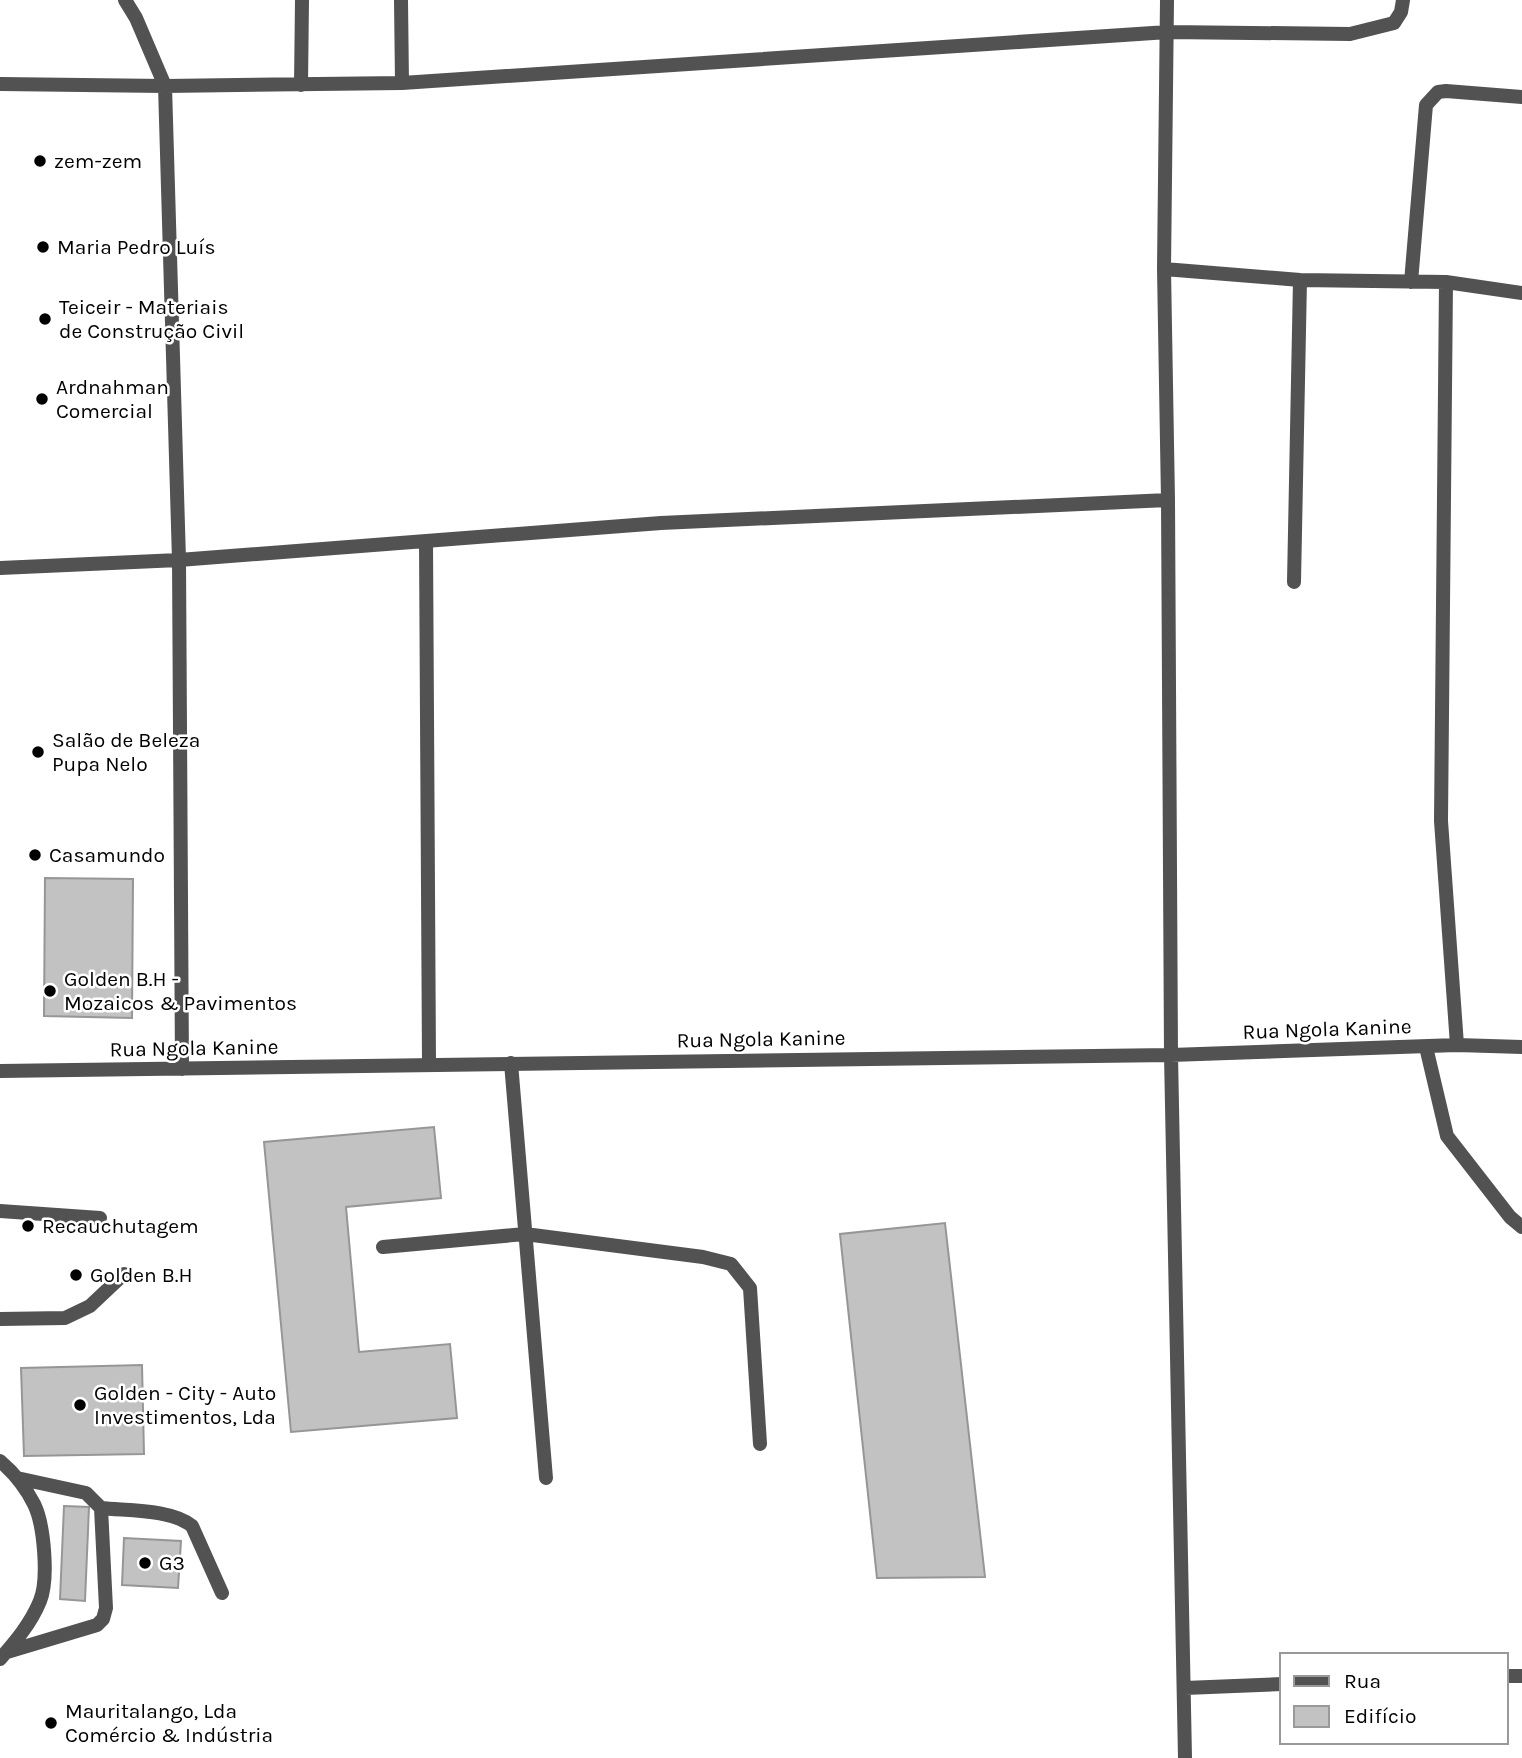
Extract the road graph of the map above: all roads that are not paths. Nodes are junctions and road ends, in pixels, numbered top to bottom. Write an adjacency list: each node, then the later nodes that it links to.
1 (125, 0): 10 (street)
2 (302, 0): 9 (street)
3 (401, 0): 7 (street)
4 (1167, 0): 6 (street)
5 (1403, 0): 6 (street)
6 (1168, 32): 7 (street); 12 (street)
7 (402, 83): 9 (street)
8 (0, 84): 10 (street)
9 (301, 85): 10 (street)
10 (165, 86): 19 (street)
11 (1522, 97): 14 (street)
12 (1164, 269): 13 (street); 17 (street)
13 (1300, 280): 14 (street); 21 (street)
14 (1411, 282): 15 (street)
15 (1446, 282): 16 (street); 22 (street)
16 (1522, 293)
17 (1168, 500): 18 (street); 25 (street)
18 (426, 541): 19 (street); 27 (street)
19 (179, 560): 20 (street); 28 (street)
20 (0, 568)
21 (1294, 582)
22 (1457, 1045): 23 (street, Rua Ngola Kanine); 24 (street, Rua Ngola Kanine)
23 (1426, 1047): 25 (street, Rua Ngola Kanine); 32 (street)
24 (1522, 1047)
25 (1171, 1055): 26 (street, Rua Ngola Kanine); 45 (street)
26 (511, 1063): 27 (street, Rua Ngola Kanine); 33 (street)
27 (429, 1064): 28 (street, Rua Ngola Kanine)
28 (182, 1069): 29 (street, Rua Ngola Kanine)
29 (0, 1071)
30 (0, 1211): 31 (street)
31 (100, 1218)
32 (1522, 1227)
33 (525, 1234): 34 (street); 37 (street); 40 (street)
34 (383, 1247)
35 (124, 1274): 36 (street)
36 (0, 1319)
37 (760, 1444)
38 (0, 1461): 39 (street)
39 (17, 1478): 41 (street); 43 (street)
40 (546, 1478)
41 (101, 1508): 42 (street); 43 (street)
42 (222, 1593)
43 (3, 1655)
44 (1280, 1685): 45 (street)
45 (1185, 1688): 46 (street)
46 (1185, 1758)

